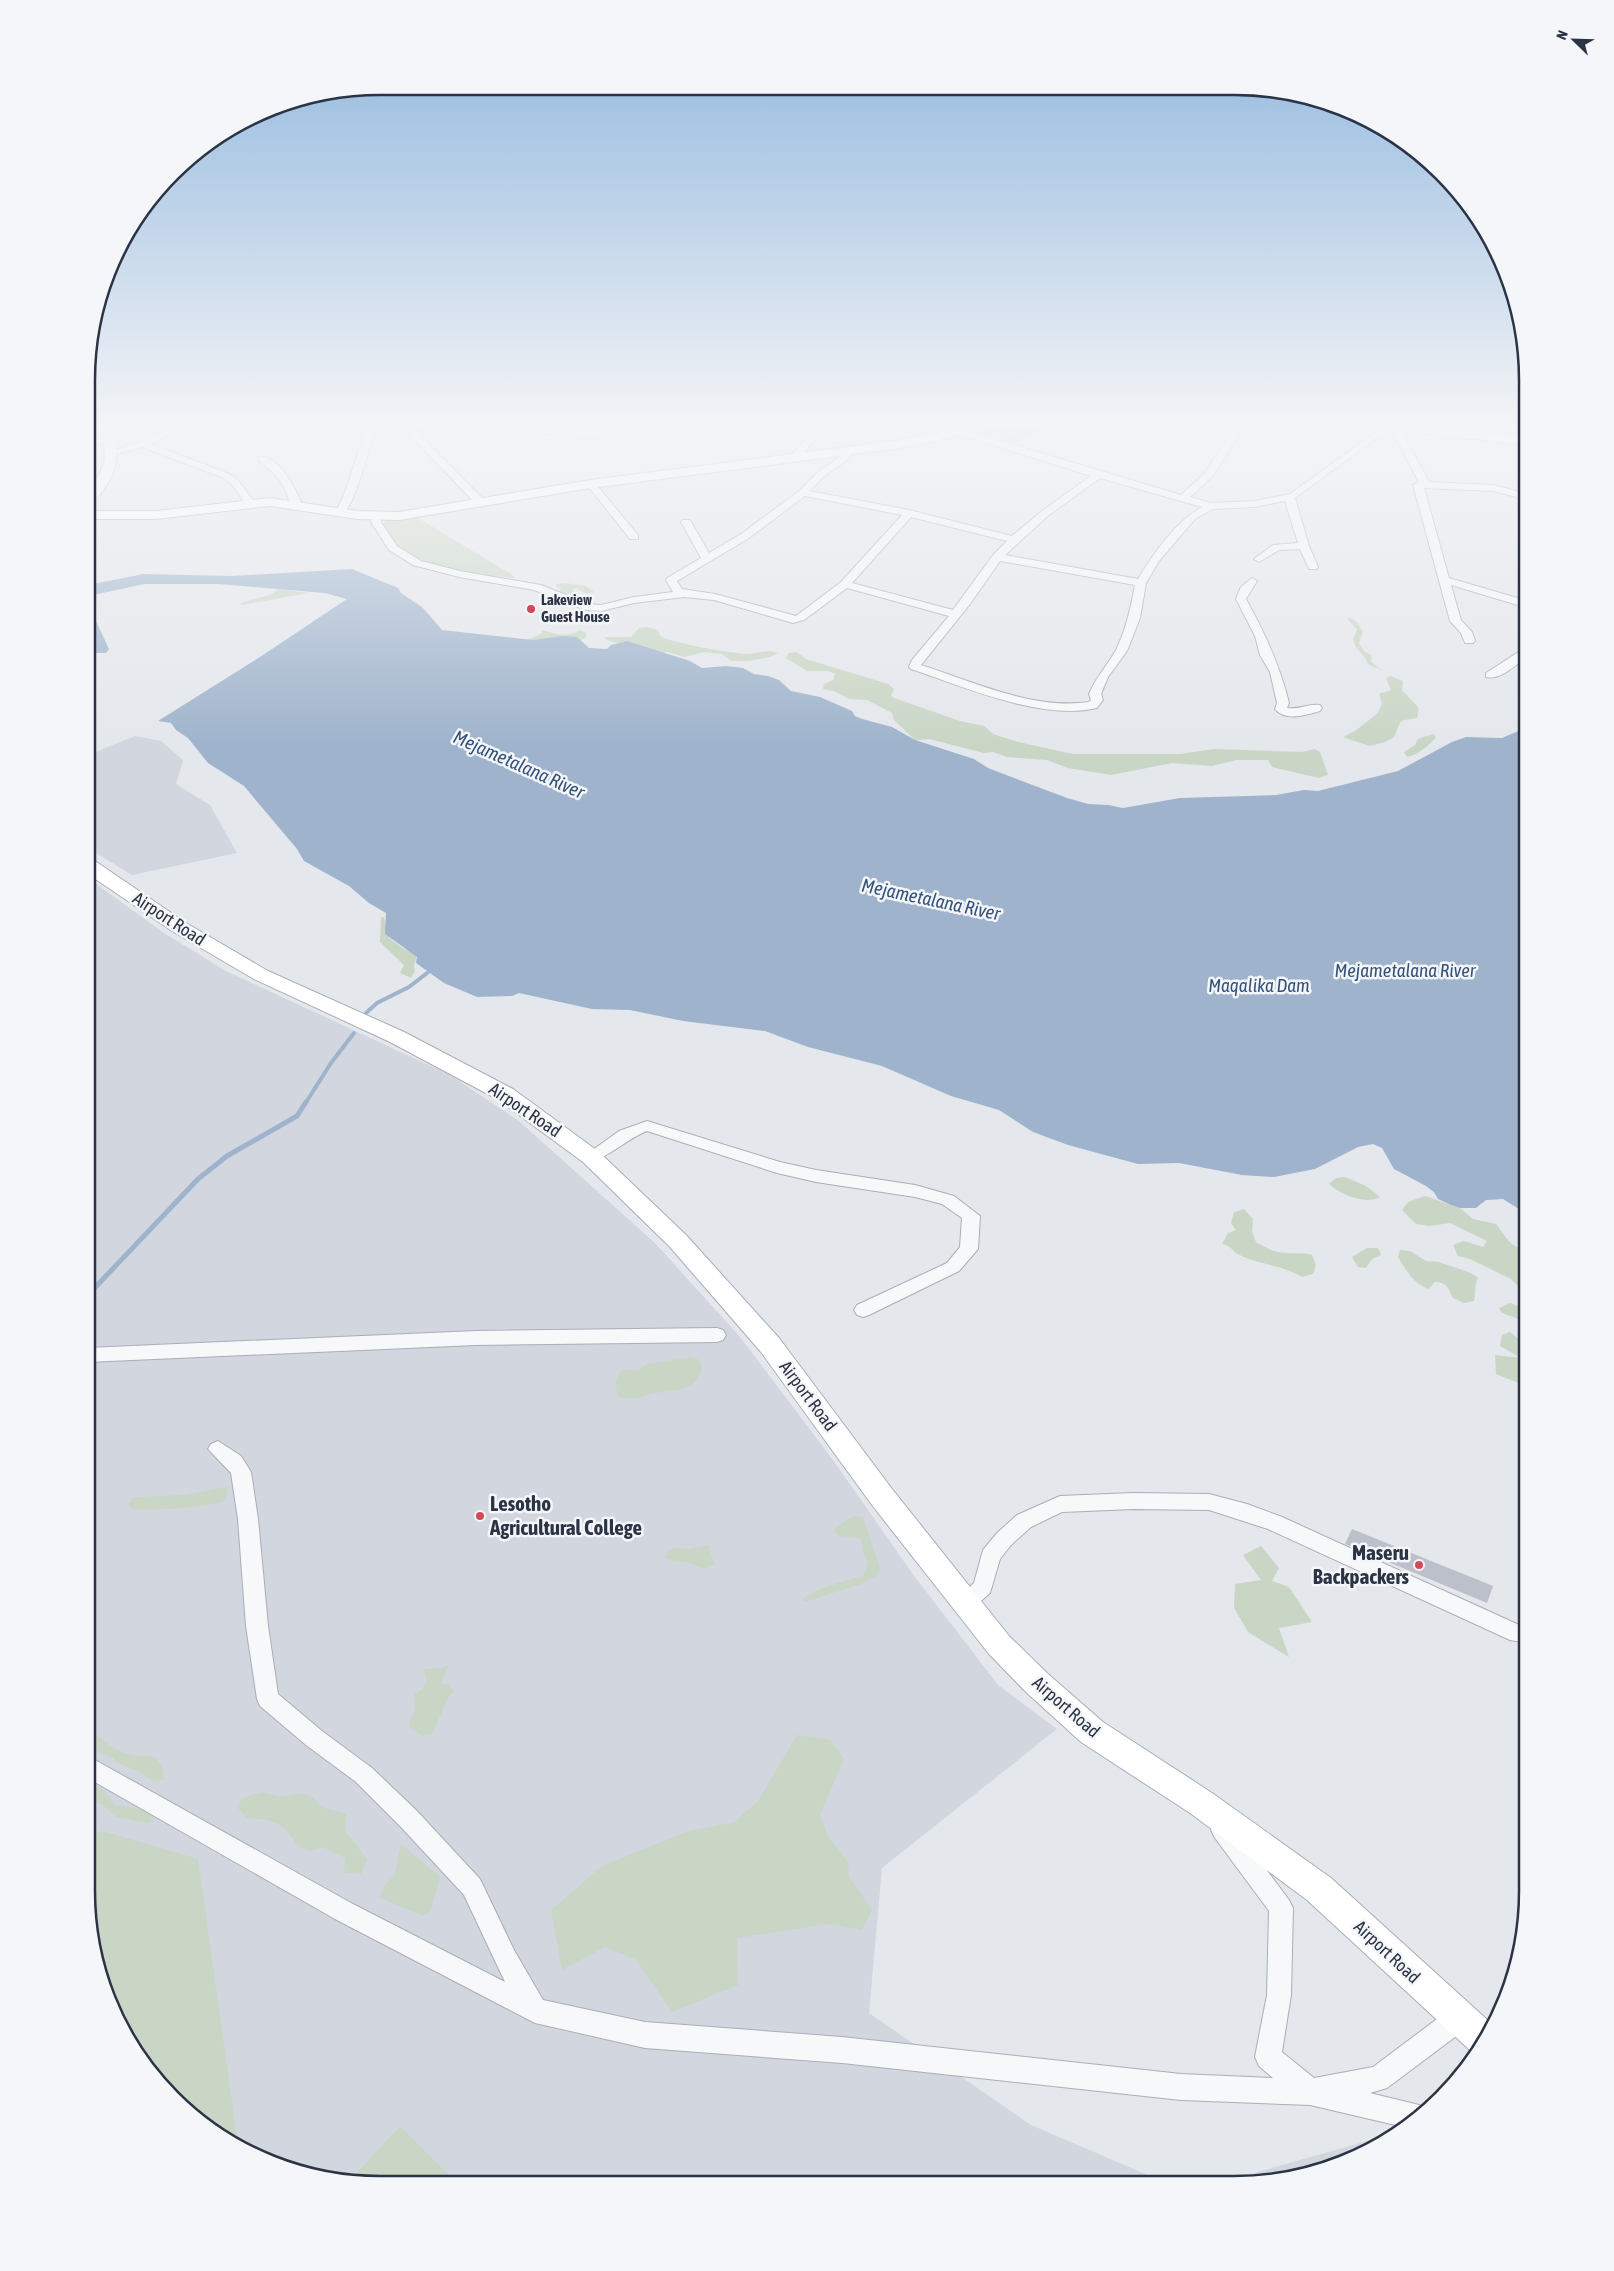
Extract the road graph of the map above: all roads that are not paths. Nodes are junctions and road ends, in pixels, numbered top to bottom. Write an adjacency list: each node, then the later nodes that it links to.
1 (382, 531): 22 (street)
2 (629, 531): 11 (street)
3 (691, 531): 14 (street)
4 (752, 531): 14 (street)
5 (893, 531): 21 (street)
6 (981, 531): 12 (street)
7 (1023, 531): 12 (street)
8 (1179, 531): 20 (street)
9 (1300, 531): 13 (street)
10 (1431, 531): 18 (street)
11 (634, 537)
12 (1013, 539): 15 (street)
13 (1304, 546): 16 (street); 17 (street)
14 (710, 557): 22 (street)
15 (997, 557): 20 (street); 24 (street)
16 (1259, 560)
17 (1313, 567)
18 (1445, 580): 23 (street); 25 (street)
19 (1252, 581): 28 (street)
20 (1141, 583): 24 (street)
21 (845, 584): 22 (street); 24 (street)
22 (684, 594)
23 (1519, 602)
24 (955, 614)
25 (1469, 642)
26 (1519, 657): 27 (street)
27 (1490, 675)
28 (1316, 708)
29 (95, 870): 30 (main road, Airport Road)
30 (591, 1157): 31 (street); 35 (main road, Airport Road)
31 (863, 1310)
32 (716, 1335): 33 (street)
33 (95, 1355)
34 (218, 1449): 39 (street)
35 (966, 1602): 36 (street); 38 (main road, Airport Road)
36 (1519, 1634)
37 (95, 1770): 39 (street)
38 (1201, 1803): 40 (main road, Airport Road); 43 (street)
39 (535, 2010): 43 (street)
40 (1458, 2019): 41 (main road, Airport Road); 42 (main road, Airport Road); 43 (street)
41 (1479, 2036)
42 (1477, 2041)
43 (1310, 2092): 44 (street)
44 (1409, 2116)

